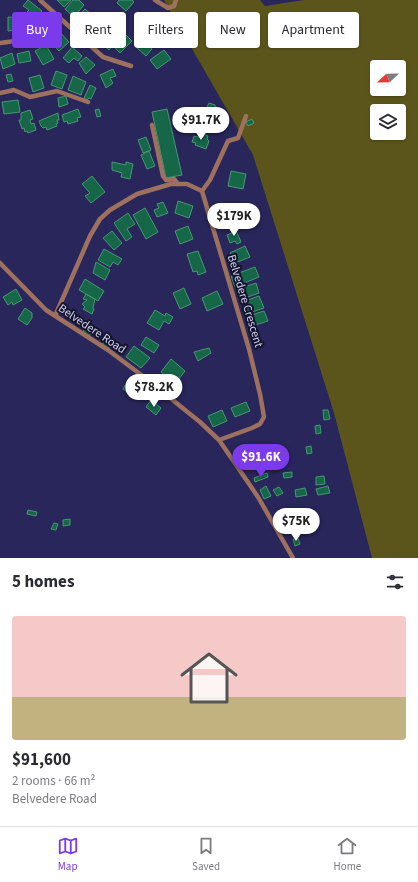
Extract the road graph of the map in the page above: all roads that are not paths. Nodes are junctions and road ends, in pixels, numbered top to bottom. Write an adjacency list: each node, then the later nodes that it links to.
1 (40, 0): 4 (street)
2 (155, 0): 3 (street)
3 (176, 0)
4 (53, 12)
5 (62, 20): 8 (street)
6 (12, 41): 7 (street)
7 (0, 43)
8 (131, 66)
9 (0, 93): 10 (street)
10 (88, 102)
11 (246, 116): 14 (street)
12 (152, 125): 13 (street)
13 (178, 184): 14 (street); 16 (street)
14 (202, 191): 17 (street, Belvedere Crescent)
15 (0, 263): 16 (street, Belvedere Road)
16 (55, 316): 17 (street, Belvedere Road)
17 (219, 440): 18 (street, Belvedere Road)
18 (293, 558)

